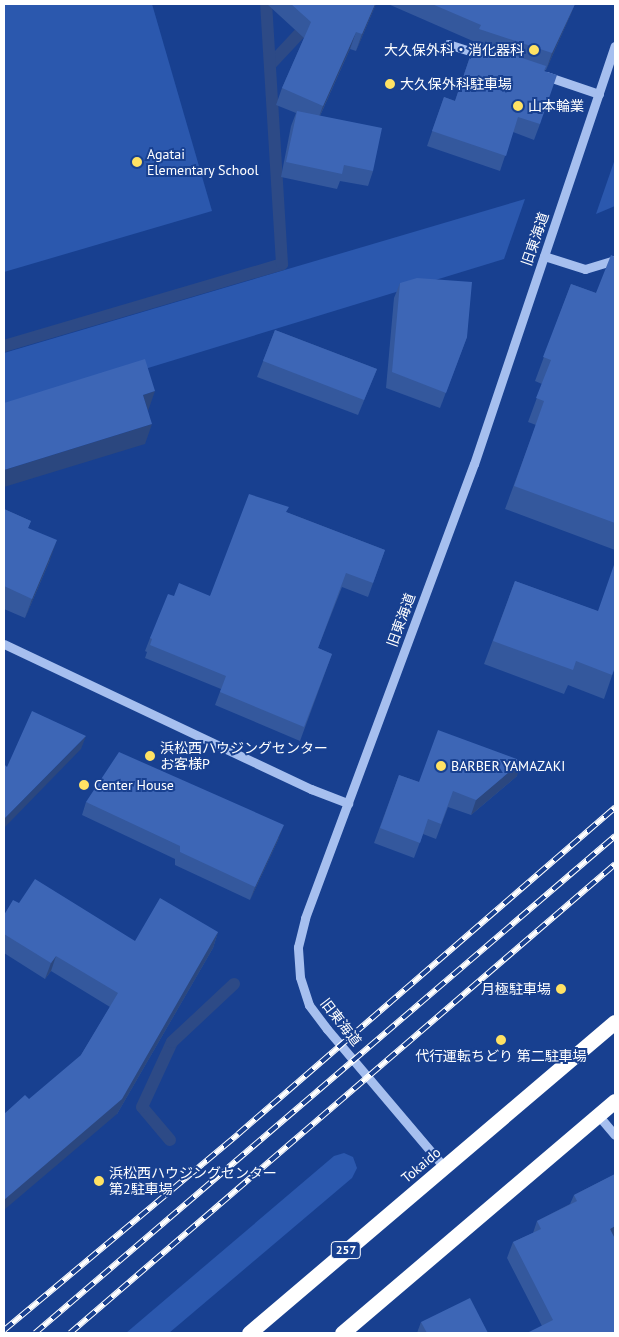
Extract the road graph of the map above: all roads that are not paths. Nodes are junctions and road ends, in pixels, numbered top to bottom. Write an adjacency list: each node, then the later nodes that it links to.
1 (448, 44): 3 (street)
2 (615, 46): 5 (street, 旧東海道)
3 (493, 58)
4 (537, 73): 5 (street)
5 (599, 94): 6 (street, 旧東海道)
6 (544, 256): 7 (street); 9 (street, 旧東海道)
7 (615, 260)
8 (4, 644): 9 (street)
9 (348, 803): 14 (street, 旧東海道)
10 (615, 1022): 14 (highway, Tokaido / 257)
11 (615, 1101): 12 (highway)
12 (598, 1115): 13 (street); 16 (highway)
13 (615, 1135)
14 (444, 1167): 15 (highway, Tokaido / 257)
15 (248, 1333)
16 (342, 1333)

